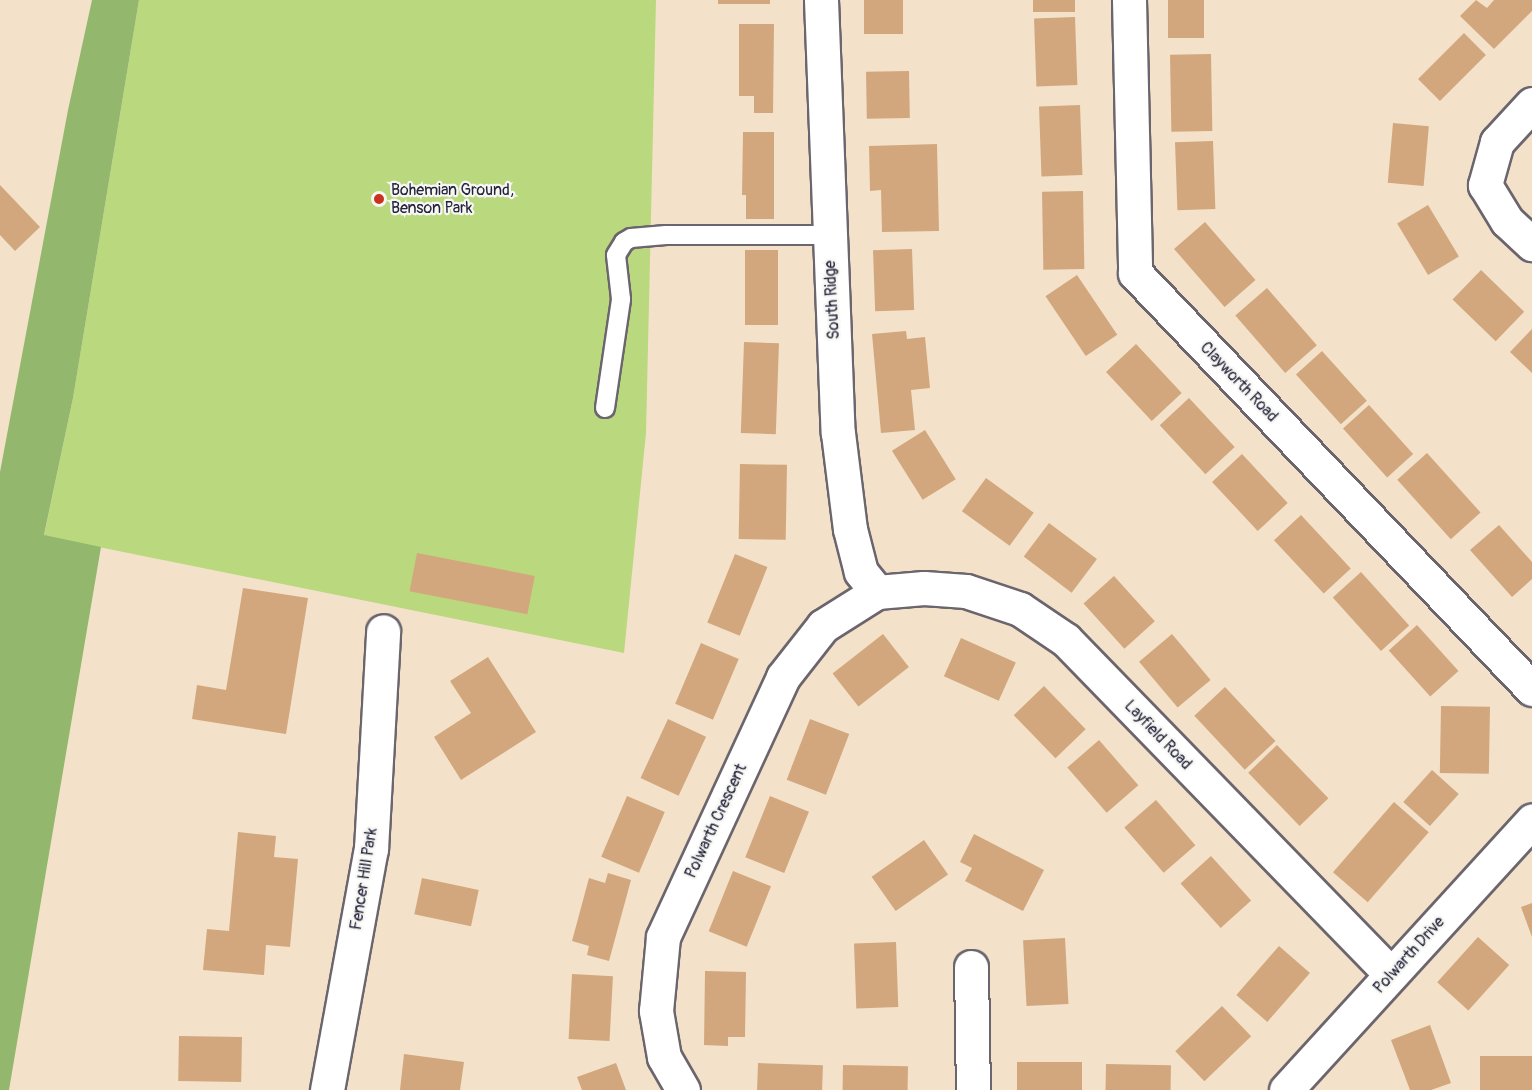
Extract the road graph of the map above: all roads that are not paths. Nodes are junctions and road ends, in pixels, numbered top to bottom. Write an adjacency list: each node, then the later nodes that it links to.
1 (820, 0): 4 (street, South Ridge)
2 (1129, 0): 9 (street, Clayworth Road)
3 (1532, 104): 5 (street)
4 (829, 235): 6 (lane); 7 (street, South Ridge)
5 (1532, 244)
6 (605, 408)
7 (877, 592): 12 (street, Layfield Road); 14 (street, Polwarth Crescent)
8 (383, 630): 13 (street, Fencer Hill Park)
9 (1532, 689)
10 (1532, 821): 12 (street, Polwarth Drive)
11 (970, 967): 15 (street)
12 (1391, 974): 16 (street, Polwarth Drive)
13 (327, 1090)
14 (683, 1090)
15 (973, 1090)
16 (1286, 1090)

